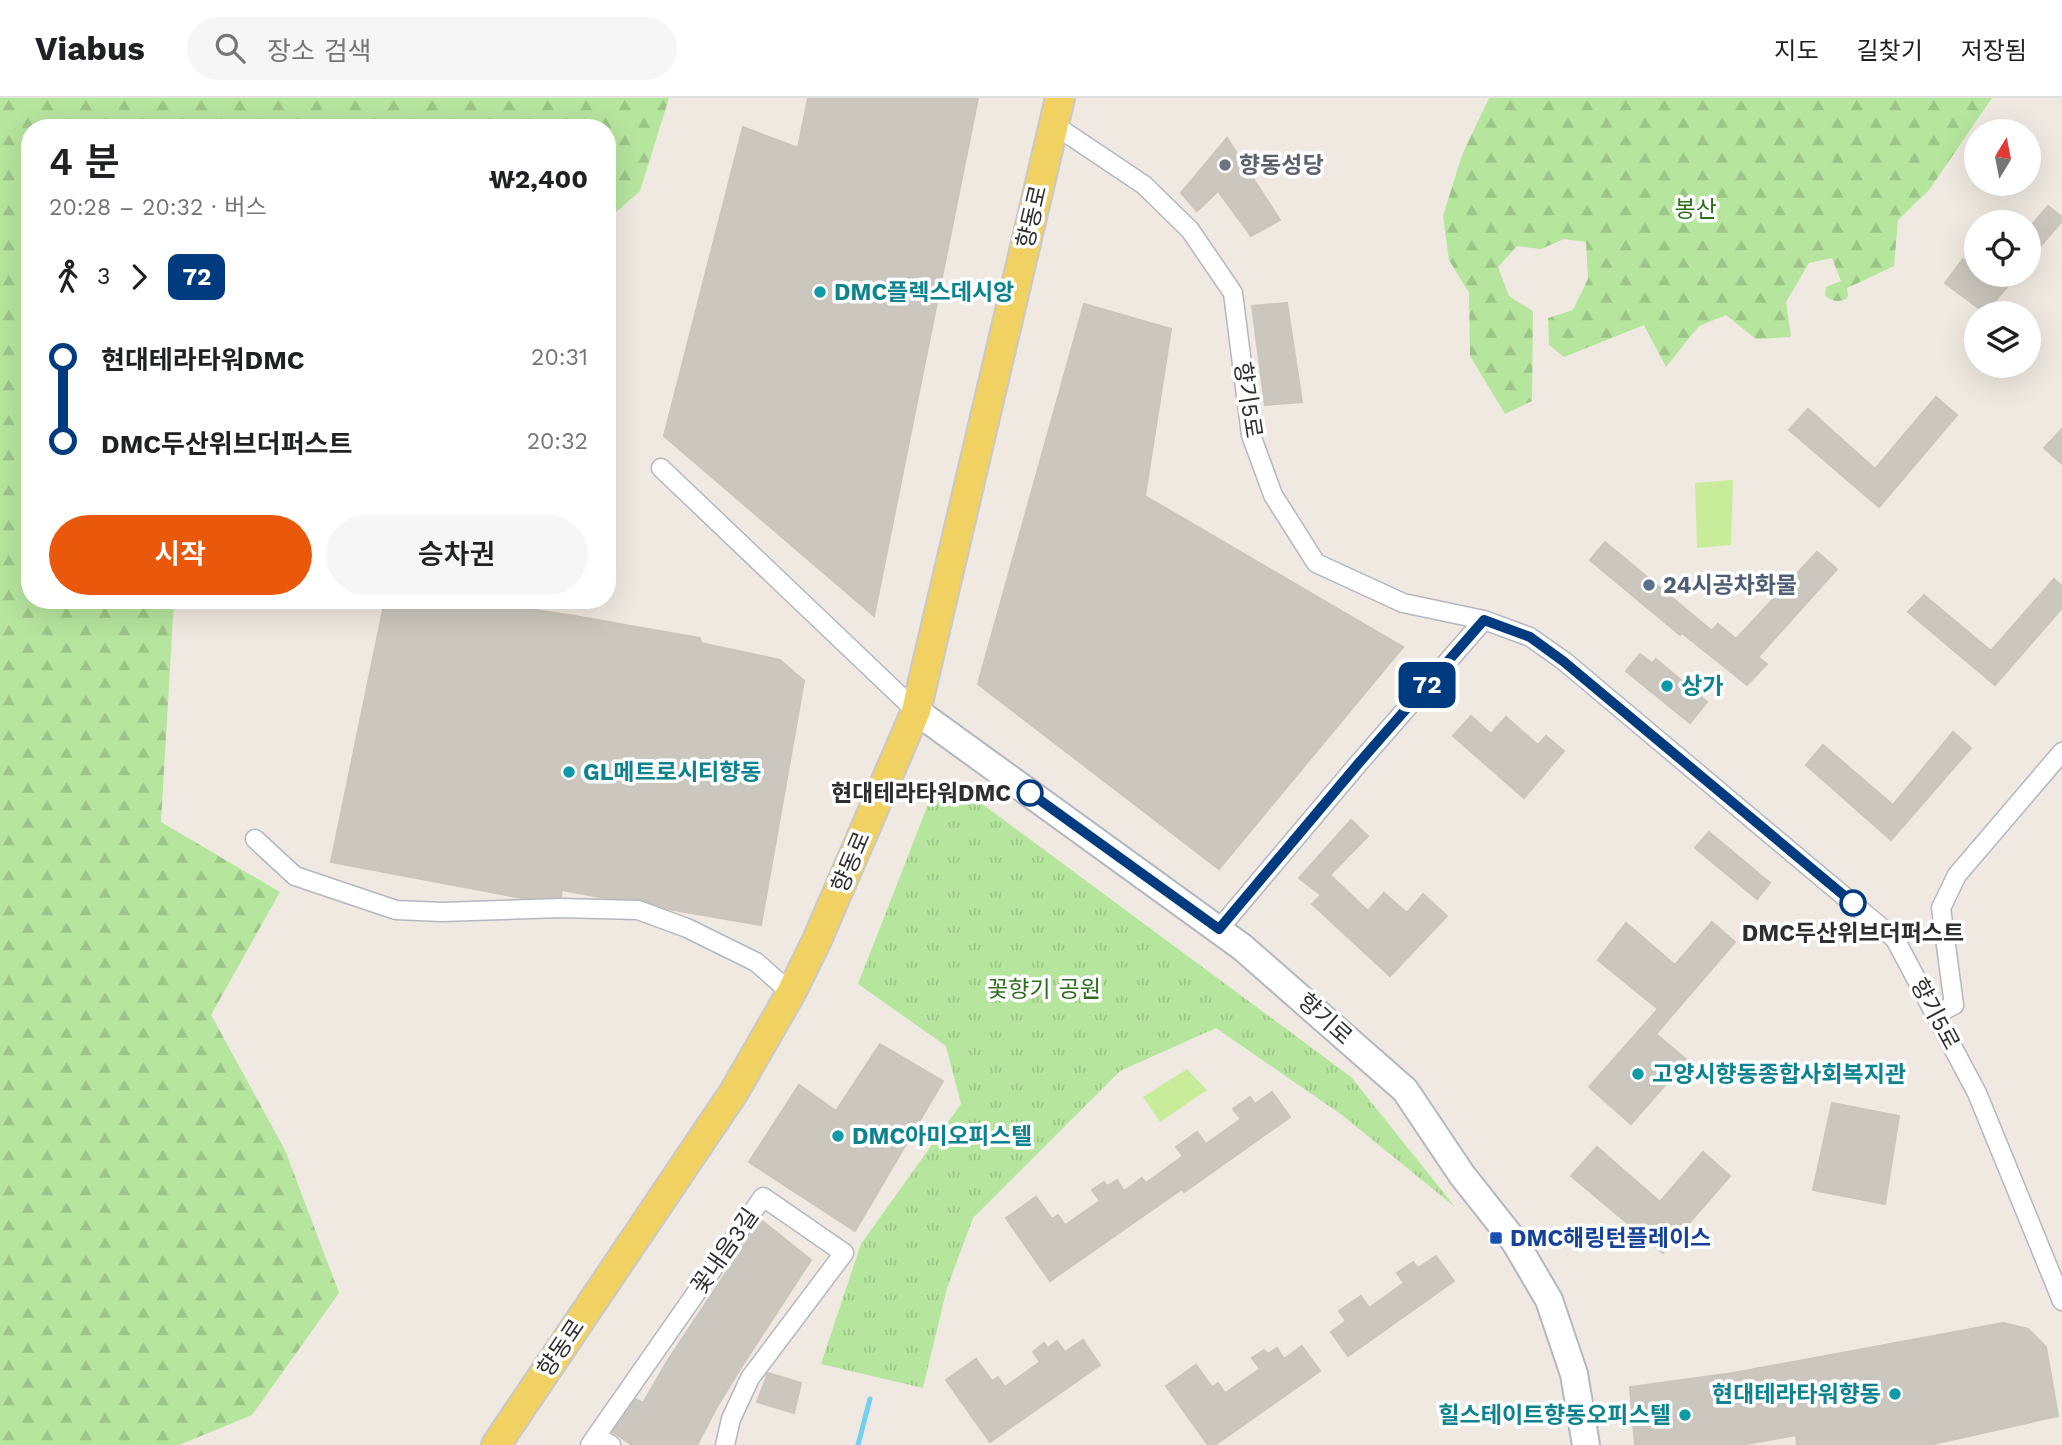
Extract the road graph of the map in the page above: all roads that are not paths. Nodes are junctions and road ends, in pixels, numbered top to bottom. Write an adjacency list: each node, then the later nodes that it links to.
1 (1057, 111): 3 (street, 향기5로); 4 (main road, 향동로)
2 (661, 468): 4 (street)
3 (1484, 620): 7 (street); 10 (street, 향기5로)
4 (916, 711): 7 (main road, 향기로); 8 (main road, 향동로)
5 (2062, 752): 9 (street)
6 (255, 839): 8 (street)
7 (1219, 929): 16 (main road, 향기로)
8 (791, 993): 14 (main road, 향동로)
9 (1954, 1005): 10 (street); 11 (street)
10 (1936, 1015): 11 (street, 향기5로)
11 (1956, 1055): 12 (street, 향기5로)
12 (2062, 1301)
13 (599, 1442): 15 (street, 꽃내음3길)
14 (496, 1445)
15 (725, 1445)
16 (1586, 1445)

